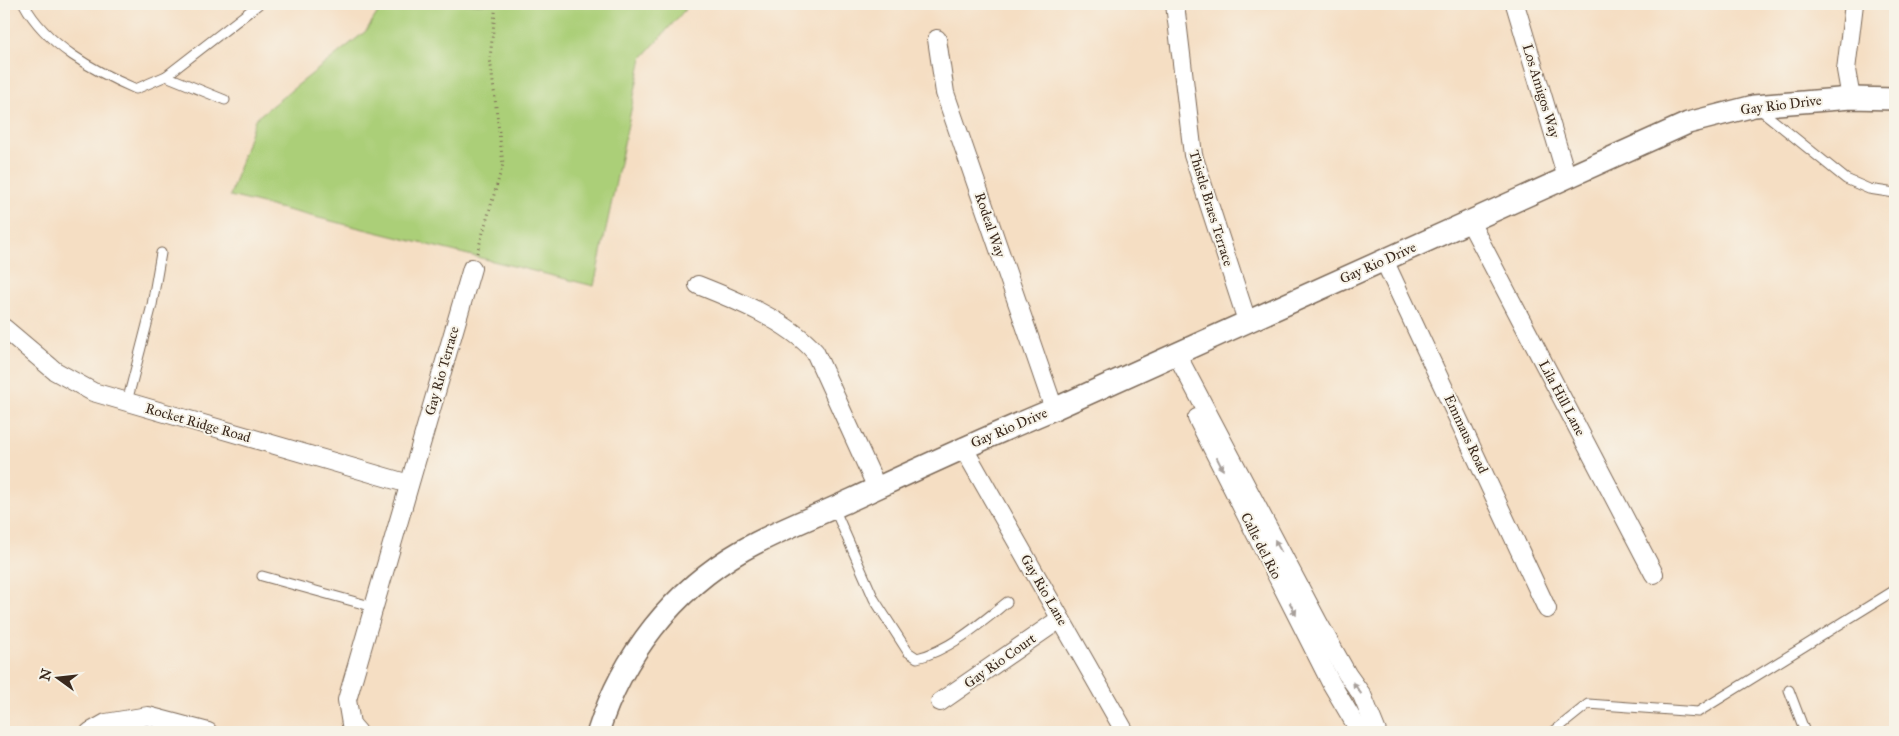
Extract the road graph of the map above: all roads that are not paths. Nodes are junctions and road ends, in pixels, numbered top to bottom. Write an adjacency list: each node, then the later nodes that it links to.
1 (24, 4): 7 (lane)
2 (259, 4): 7 (lane)
3 (1175, 4): 19 (street, Thistle Braes Terrace)
4 (1515, 4): 12 (street, Los Amigos Way)
5 (1854, 4): 8 (street)
6 (937, 39): 23 (street, Rodeal Way)
7 (166, 76): 10 (lane)
8 (1851, 98): 9 (street, Gay Rio Drive); 11 (street, Gay Rio Drive)
9 (1895, 99)
10 (225, 100)
11 (1754, 106): 12 (street, Gay Rio Drive); 13 (lane)
12 (1567, 178): 14 (street, Gay Rio Drive)
13 (1895, 193)
14 (1470, 222): 16 (street, Gay Rio Drive); 28 (street, Lila Hill Lane)
15 (161, 253): 22 (lane)
16 (1384, 260): 19 (street, Gay Rio Drive); 33 (street, Emmaus Road)
17 (472, 268): 25 (street, Gay Rio Terrace)
18 (698, 285): 26 (street)
19 (1247, 321): 21 (street, Gay Rio Drive)
20 (4, 328): 22 (street, Rocket Ridge Road)
21 (1171, 355): 23 (street, Gay Rio Drive); 42 (street, Calle del Rio, one-way to 42); 43 (street, one-way to 21)
22 (127, 402): 25 (street, Rocket Ridge Road)
23 (1054, 409): 24 (street, Gay Rio Drive)
24 (963, 447): 26 (street, Gay Rio Drive); 34 (street, Gay Rio Lane)
25 (409, 484): 32 (street, Gay Rio Terrace)
26 (877, 488): 27 (street, Gay Rio Drive)
27 (834, 508): 31 (lane); 40 (street, Gay Rio Drive)
28 (1654, 574)
29 (262, 576): 32 (lane)
30 (1895, 590): 44 (lane)
31 (1007, 602)
32 (374, 607): 39 (street, Gay Rio Terrace)
33 (1547, 608)
34 (1060, 619): 36 (street, Gay Rio Court); 41 (street, Gay Rio Lane)
35 (1788, 690): 45 (lane)
36 (940, 702)
37 (90, 732): 38 (street)
38 (208, 732)
39 (358, 732)
40 (598, 732)
41 (1125, 732)
42 (1360, 732)
43 (1377, 732)
44 (1553, 732)
45 (1805, 732)

